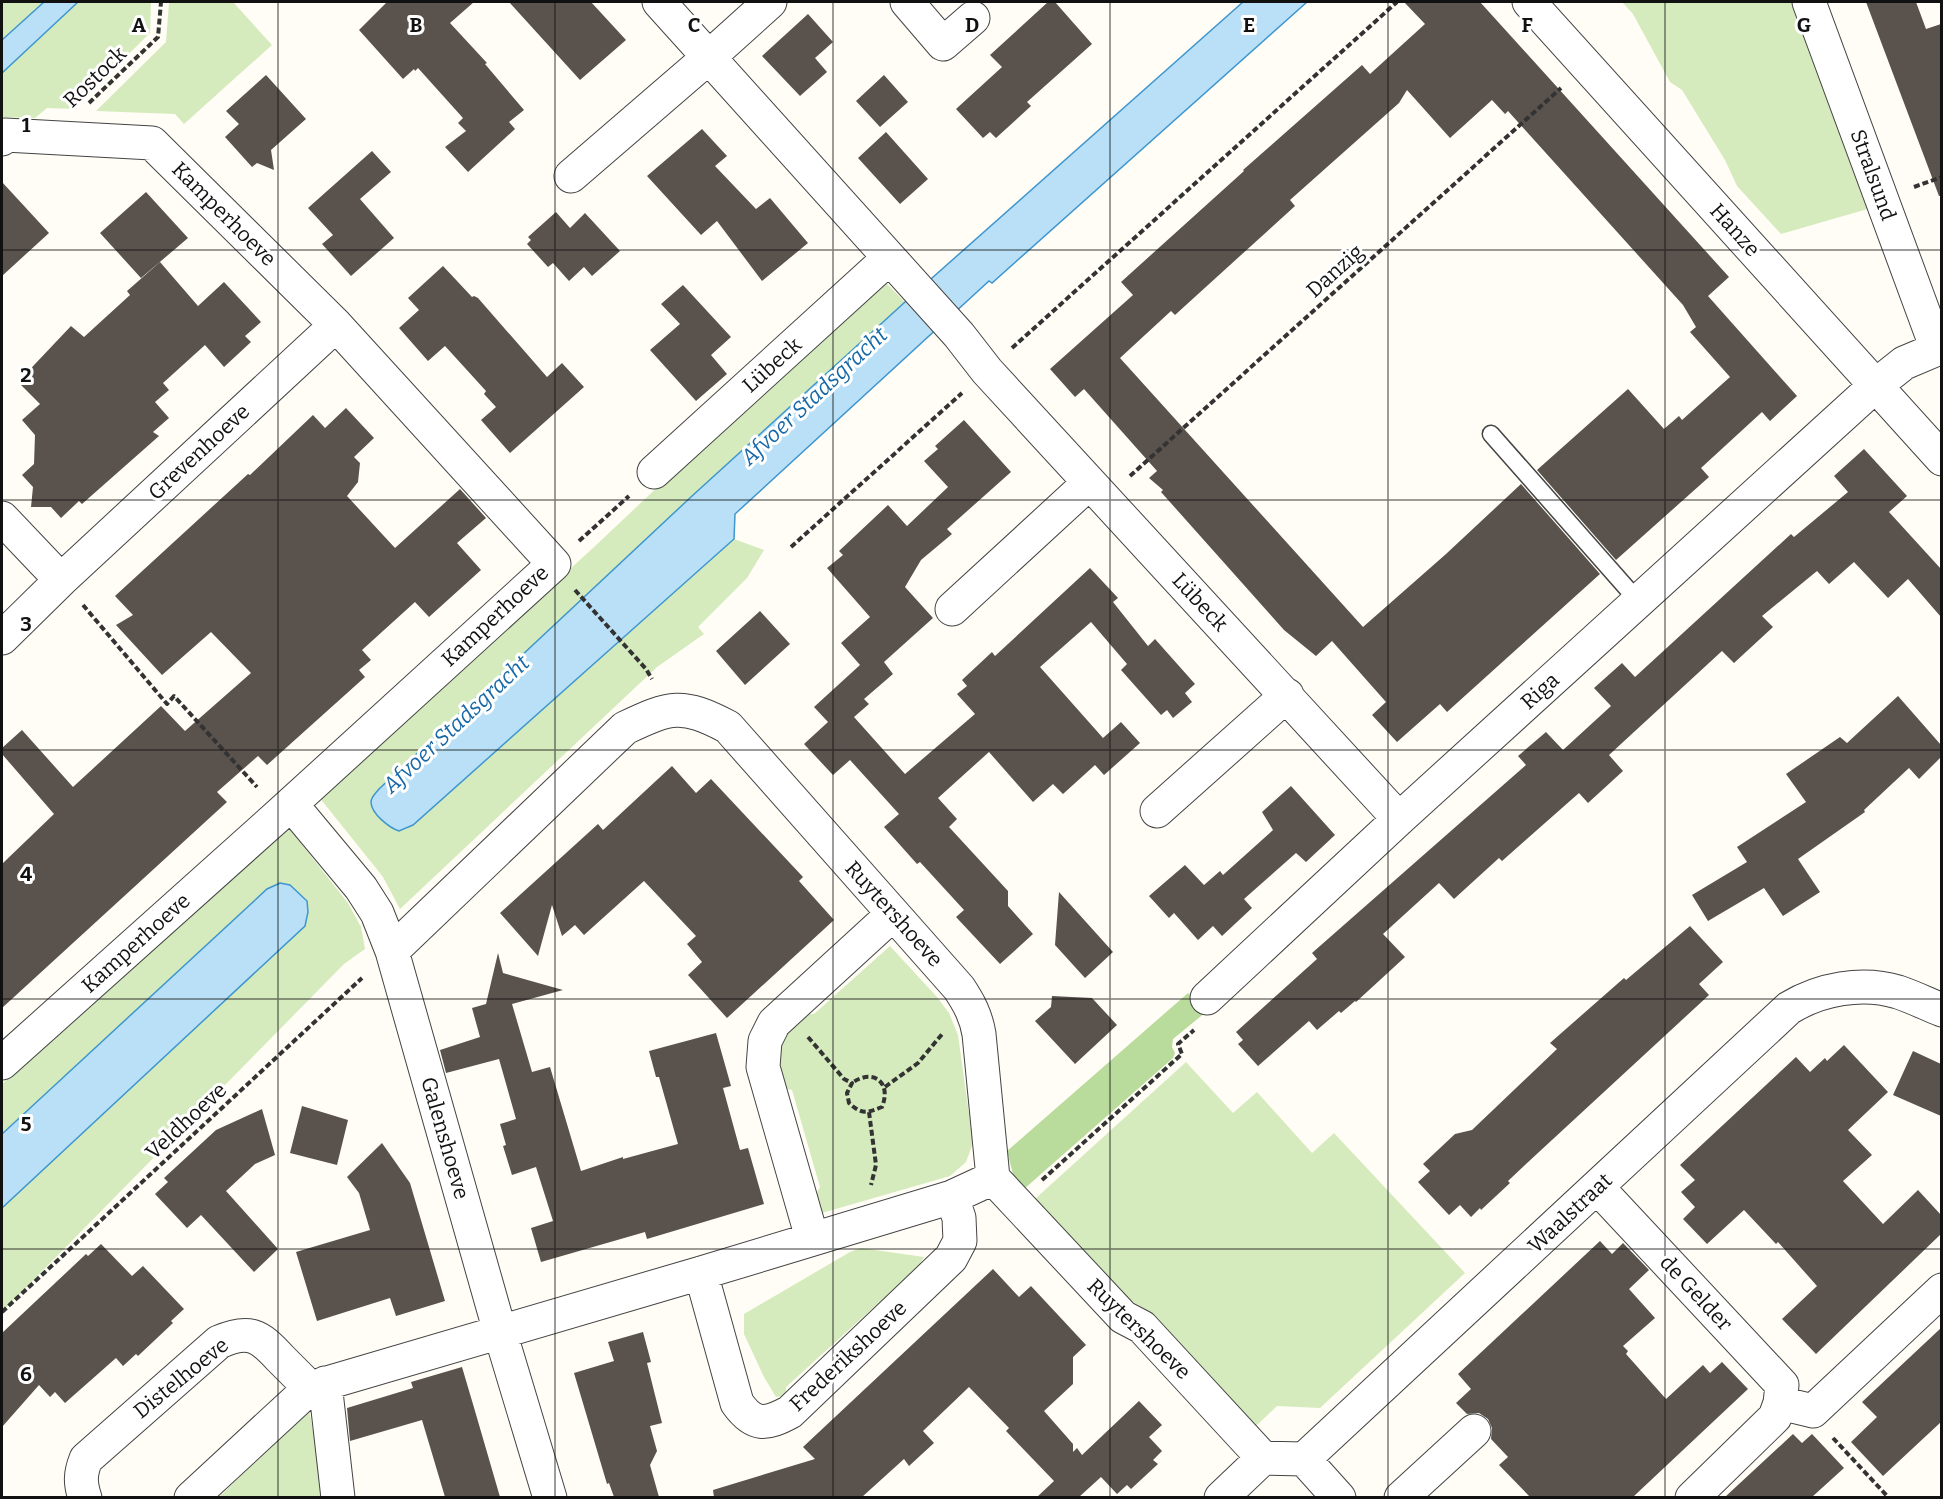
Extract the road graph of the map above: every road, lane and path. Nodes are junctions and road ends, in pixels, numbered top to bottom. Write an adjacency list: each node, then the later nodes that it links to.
1 (161, 2): 11 (path, Rostock)
2 (659, 2): 9 (street, Lübeck)
3 (770, 2): 9 (street)
4 (907, 2): 8 (street)
5 (1397, 2): 19 (path)
6 (1528, 2): 10 (street, Hanze)
7 (1809, 2): 18 (street, Stralsund)
8 (973, 18)
9 (709, 57): 13 (street); 16 (street, Lübeck)
10 (1586, 65): 20 (street, Hanze); 24 (path, Danzig)
11 (53, 138): 12 (street, Kamperhoeve); 17 (street, Kamperhoeve)
12 (2, 139)
13 (571, 176)
14 (1941, 177): 15 (path)
15 (1917, 186)
16 (894, 264): 19 (street, Lübeck); 23 (street, Lübeck)
17 (336, 325): 27 (street, Kamperhoeve); 28 (street, Grevenhoeve)
18 (1939, 348): 20 (street, Riga)
19 (987, 370): 24 (street, Lübeck); 26 (path)
20 (1875, 386): 22 (street, Hanze); 29 (street, Riga)
21 (1491, 434): 29 (lane)
22 (1941, 459)
23 (654, 472): 27 (path)
24 (1097, 491): 30 (street); 33 (street, Lübeck)
25 (2, 518): 28 (street)
26 (791, 546)
27 (561, 573): 32 (path); 34 (street, Kamperhoeve)
28 (62, 580): 31 (street, Grevenhoeve); 34 (path)
29 (1639, 602): 36 (street, Riga)
30 (952, 609)
31 (2, 638)
32 (646, 669)
33 (1287, 695): 35 (street); 36 (street, Lübeck)
34 (286, 809): 38 (street, Galenshoeve); 43 (street, Kamperhoeve)
35 (1157, 811)
36 (1399, 819): 39 (street, Riga)
37 (893, 914): 38 (street, Ruytershoeve); 41 (street); 42 (street, Ruytershoeve)
38 (392, 951): 55 (path, Veldhoeve); 56 (street, Galenshoeve)
39 (1207, 998): 51 (path)
40 (1941, 1004): 48 (street, Waalstraat)
41 (786, 1012): 44 (path); 52 (street)
42 (976, 1019): 45 (path); 47 (street, Ruytershoeve)
43 (2, 1063)
44 (852, 1083): 45 (path); 46 (path)
45 (885, 1086): 46 (path)
46 (869, 1112): 49 (path)
47 (993, 1178): 50 (street); 51 (street, Ruytershoeve)
48 (1597, 1188): 58 (street, de Gelder); 62 (street, Waalstraat)
49 (870, 1191)
50 (952, 1197): 52 (street); 53 (street, Frederikshoeve)
51 (1017, 1203): 61 (street, Ruytershoeve)
52 (812, 1238): 53 (street)
53 (701, 1273): 56 (street)
54 (1941, 1290): 59 (street)
55 (2, 1312)
56 (500, 1332): 57 (street); 66 (street, Galenshoeve)
57 (318, 1386): 63 (street, Distelhoeve); 64 (street); 65 (street)
58 (1780, 1403): 59 (street); 70 (street)
59 (1813, 1411): 71 (path)
60 (1474, 1431): 69 (street)
61 (1263, 1458): 62 (street); 67 (street)
62 (1304, 1459): 68 (street)
63 (85, 1497)
64 (191, 1497)
65 (338, 1497)
66 (550, 1497)
67 (1221, 1497)
68 (1339, 1497)
69 (1401, 1497)
70 (1692, 1497)
71 (1889, 1497)

